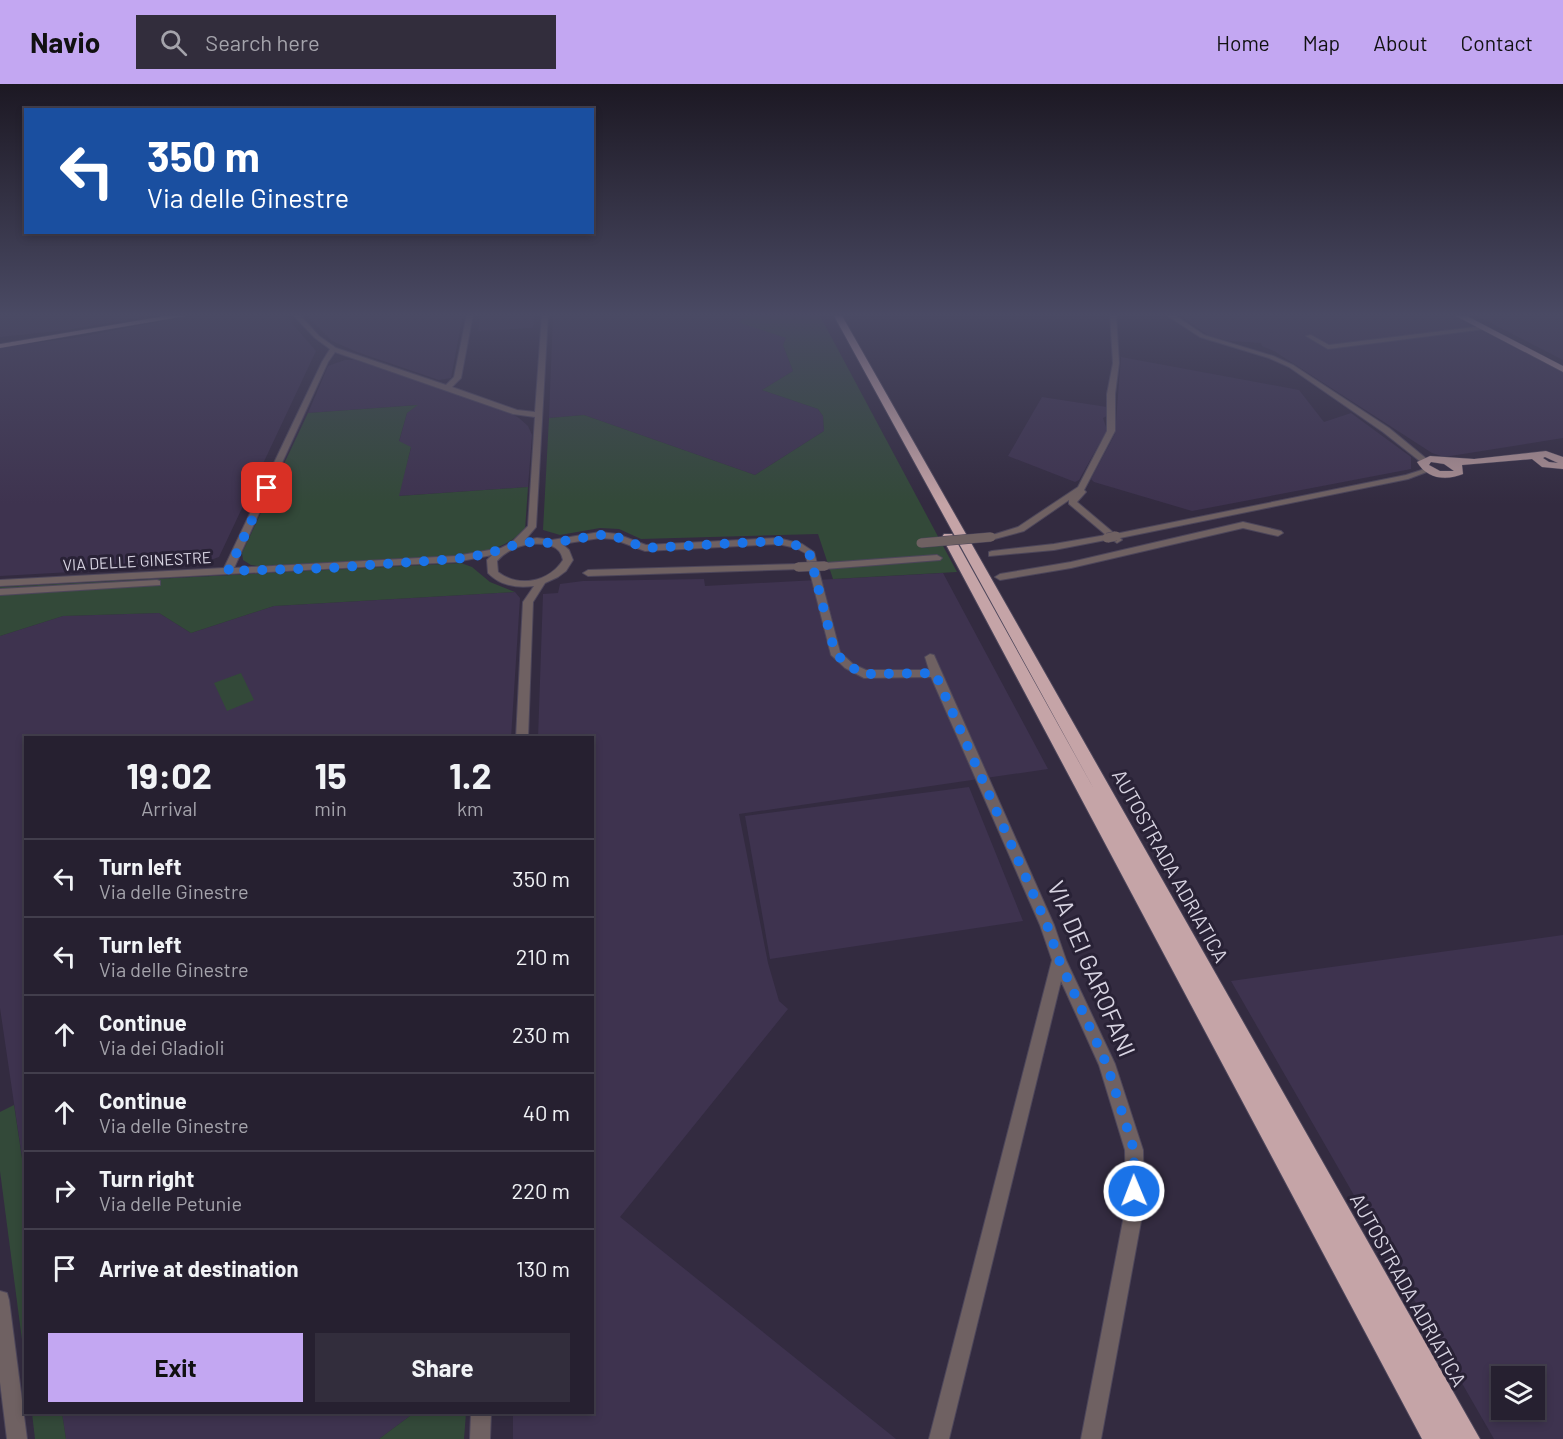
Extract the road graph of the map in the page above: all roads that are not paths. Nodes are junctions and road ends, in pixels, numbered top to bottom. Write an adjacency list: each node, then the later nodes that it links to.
1 (318, 377): 31 (street)
2 (416, 377): 9 (street)
3 (457, 377): 9 (street)
4 (542, 377): 10 (street)
5 (862, 377): 50 (highway, AUTOSTRADA ADRIATICA)
6 (872, 377): 51 (highway, AUTOSTRADA ADRIATICA)
7 (1114, 377): 17 (street)
8 (1308, 377): 11 (street)
9 (447, 388): 10 (street)
10 (539, 415): 18 (street)
11 (1386, 430): 12 (street); 15 (street)
12 (1444, 460): 13 (main road); 15 (main road); 16 (main road)
13 (1544, 460): 14 (main road); 16 (main road)
14 (1563, 461)
15 (1426, 465): 16 (main road); 26 (street)
16 (1460, 472)
17 (1081, 488): 22 (street, bridge); 25 (street)
18 (531, 527): 21 (street); 23 (street)
19 (1278, 533): 25 (street)
20 (584, 538): 21 (street); 27 (street); 41 (street)
21 (549, 542): 23 (street); 27 (street)
22 (921, 543)
23 (514, 545): 24 (street, VIA DELLE GINESTRE)
24 (503, 550): 29 (street, VIA DELLE GINESTRE); 32 (street)
25 (1129, 551): 34 (street)
26 (992, 554)
27 (568, 556): 35 (street)
28 (937, 558): 33 (street, bridge)
29 (456, 559): 30 (street, VIA DELLE GINESTRE); 32 (street, VIA DELLE GINESTRE)
30 (329, 568): 31 (street, VIA DELLE GINESTRE); 38 (street)
31 (228, 571): 36 (street, VIA DELLE GINESTRE)
32 (493, 573): 37 (street, VIA DELLE GINESTRE)
33 (588, 573)
34 (1000, 577)
35 (542, 581): 37 (street); 39 (street)
36 (0, 583)
37 (513, 583): 39 (street)
38 (0, 592)
39 (528, 602): 42 (street)
40 (930, 657): 41 (street, VIA DEI GAROFANI)
41 (935, 673): 43 (street, VIA DEI GAROFANI)
42 (522, 736)
43 (1059, 960): 48 (street); 49 (street, VIA DEI GAROFANI)
44 (0, 1300): 46 (street)
45 (481, 1414): 47 (street)
46 (18, 1439)
47 (480, 1439)
48 (939, 1439)
49 (1091, 1439)
50 (1437, 1439)
51 (1466, 1439)

